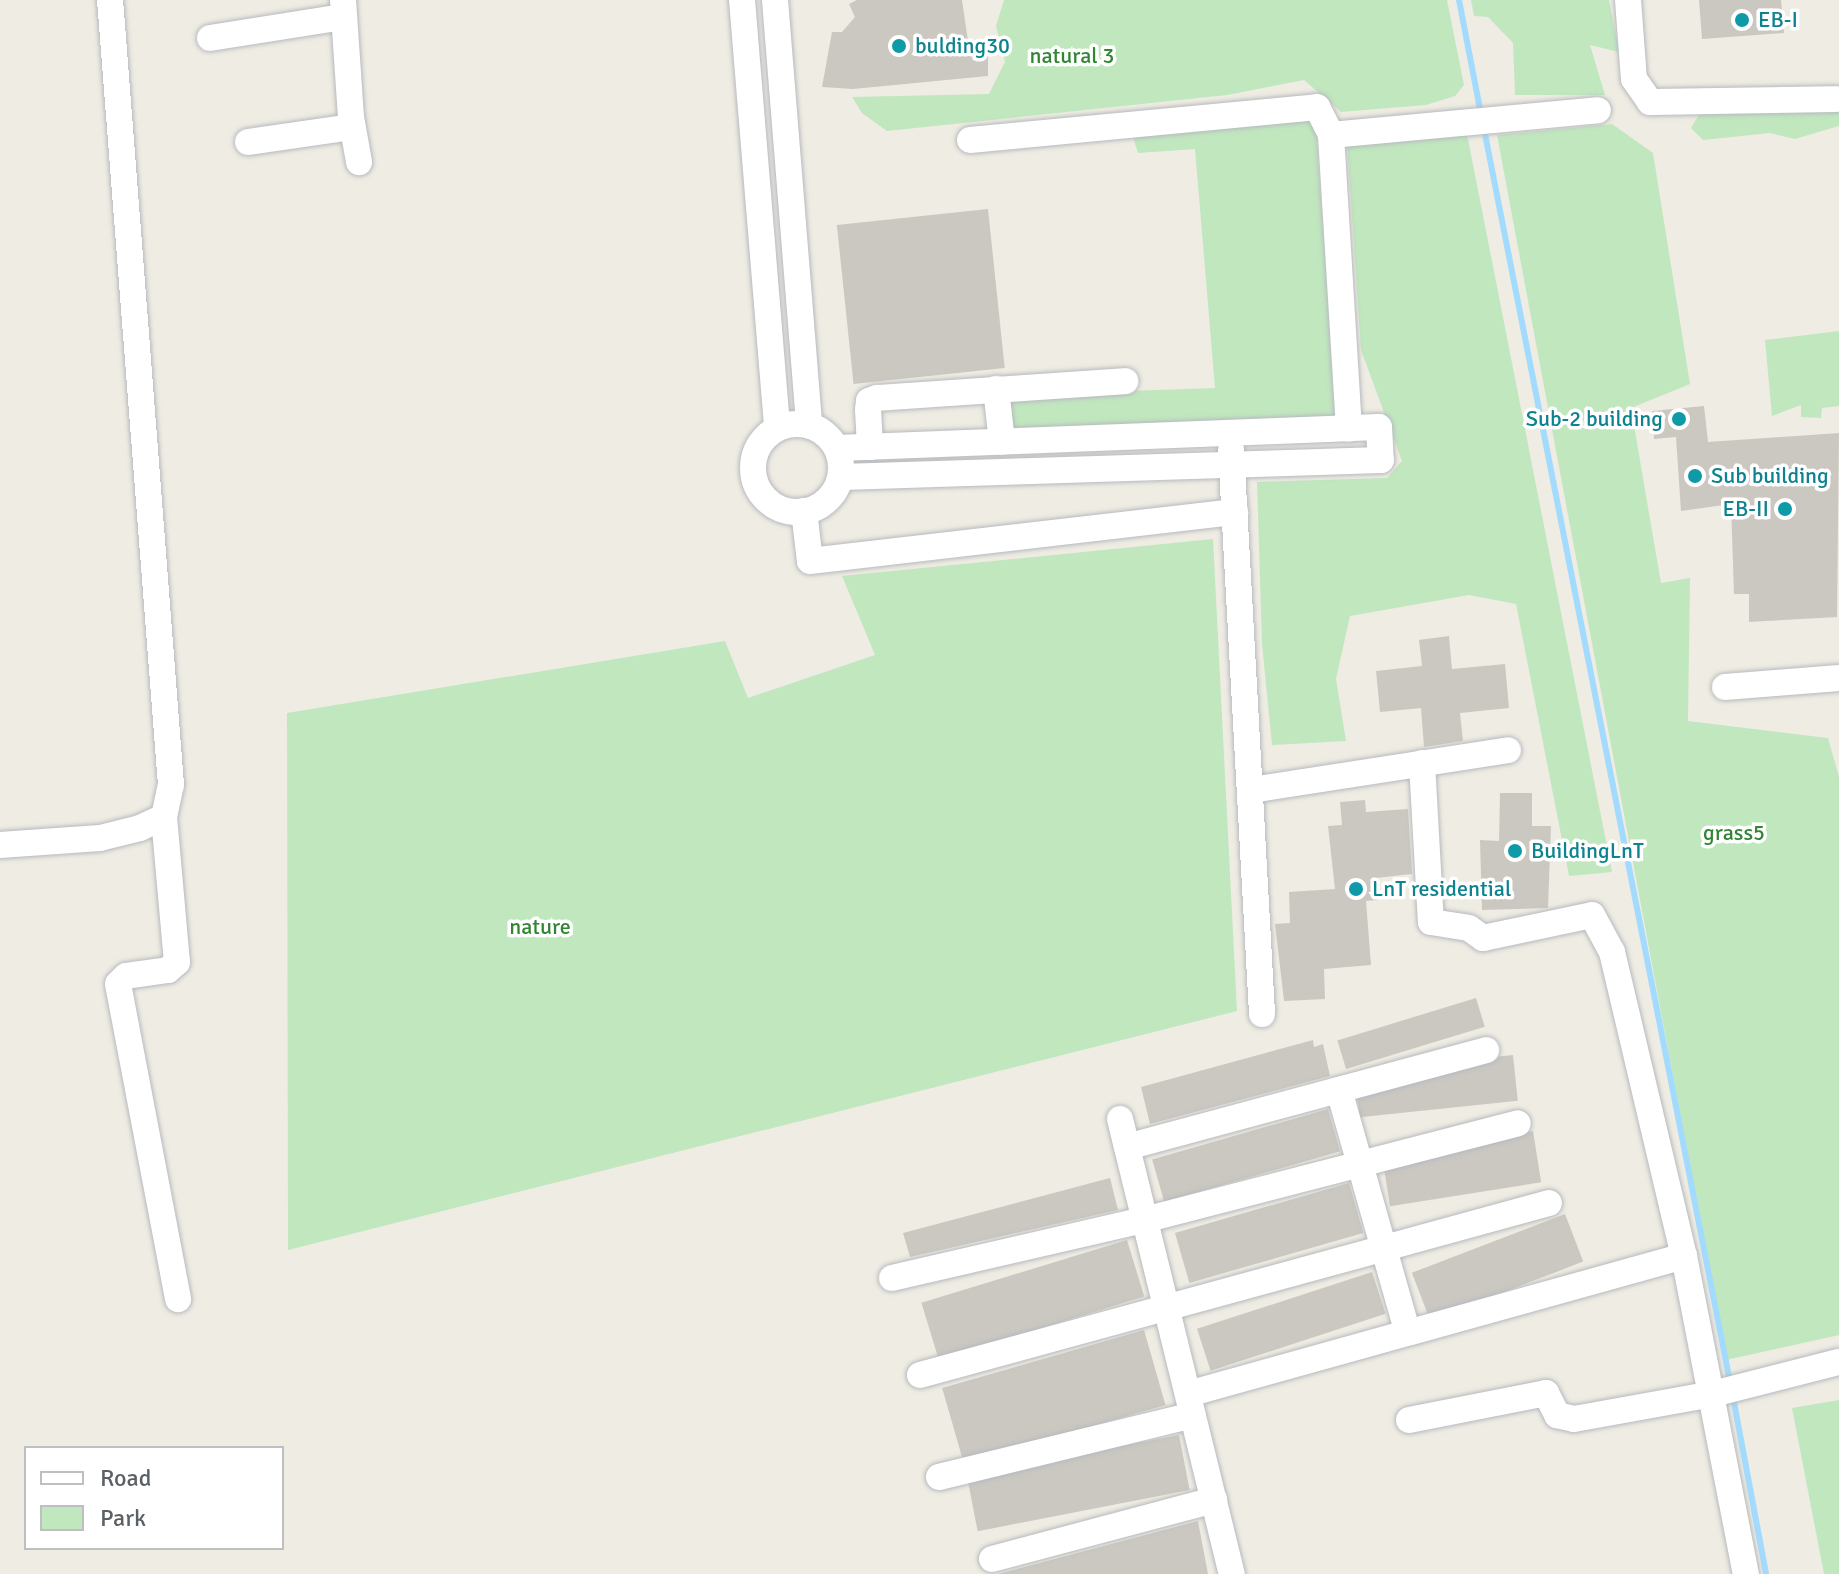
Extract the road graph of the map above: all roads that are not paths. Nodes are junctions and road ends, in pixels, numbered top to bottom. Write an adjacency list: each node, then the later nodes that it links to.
1 (110, 0): 32 (street)
2 (742, 0): 17 (street)
3 (775, 0): 16 (street)
4 (1628, 0): 7 (street)
5 (343, 8): 6 (street); 9 (street)
6 (210, 38)
7 (1836, 99)
8 (1598, 110): 10 (street)
9 (352, 127): 12 (street); 13 (street)
10 (1331, 135): 11 (street); 18 (street)
11 (970, 140)
12 (248, 142)
13 (359, 162)
14 (1125, 381): 15 (street)
15 (996, 389): 20 (street); 21 (street)
16 (809, 426): 17 (street); 22 (street)
17 (777, 428): 25 (street)
18 (1349, 428): 19 (street); 23 (street)
19 (1229, 433): 20 (street); 23 (street)
20 (1002, 442): 21 (street)
21 (870, 447): 22 (street)
22 (837, 448): 24 (street)
23 (1232, 464): 24 (street); 26 (street)
24 (841, 477): 25 (street)
25 (804, 511): 26 (street)
26 (1235, 512): 31 (street)
27 (1839, 678): 28 (street)
28 (1725, 687)
29 (1508, 750): 30 (street)
30 (1422, 763): 31 (street); 44 (street)
31 (1251, 790): 34 (street)
32 (164, 817): 33 (street); 46 (street)
33 (0, 845)
34 (1262, 1014)
35 (1486, 1050): 36 (street)
36 (1339, 1090): 39 (street); 40 (street)
37 (1120, 1119): 39 (street)
38 (1518, 1123): 40 (street)
39 (1127, 1147): 42 (street)
40 (1362, 1163): 42 (street); 43 (street)
41 (1549, 1203): 43 (street)
42 (1144, 1220): 45 (street); 47 (street)
43 (1385, 1250): 47 (street); 48 (street)
44 (1684, 1256): 48 (street); 51 (street)
45 (892, 1278)
46 (178, 1299)
47 (1164, 1308): 50 (street); 52 (street)
48 (1407, 1331): 52 (street)
49 (1839, 1362): 51 (street)
50 (920, 1375)
51 (1713, 1394): 53 (street); 58 (street)
52 (1190, 1405): 54 (street); 55 (street)
53 (1409, 1420)
54 (939, 1477)
55 (1214, 1500): 56 (street); 57 (street)
56 (992, 1559)
57 (1232, 1574)
58 (1746, 1574)

